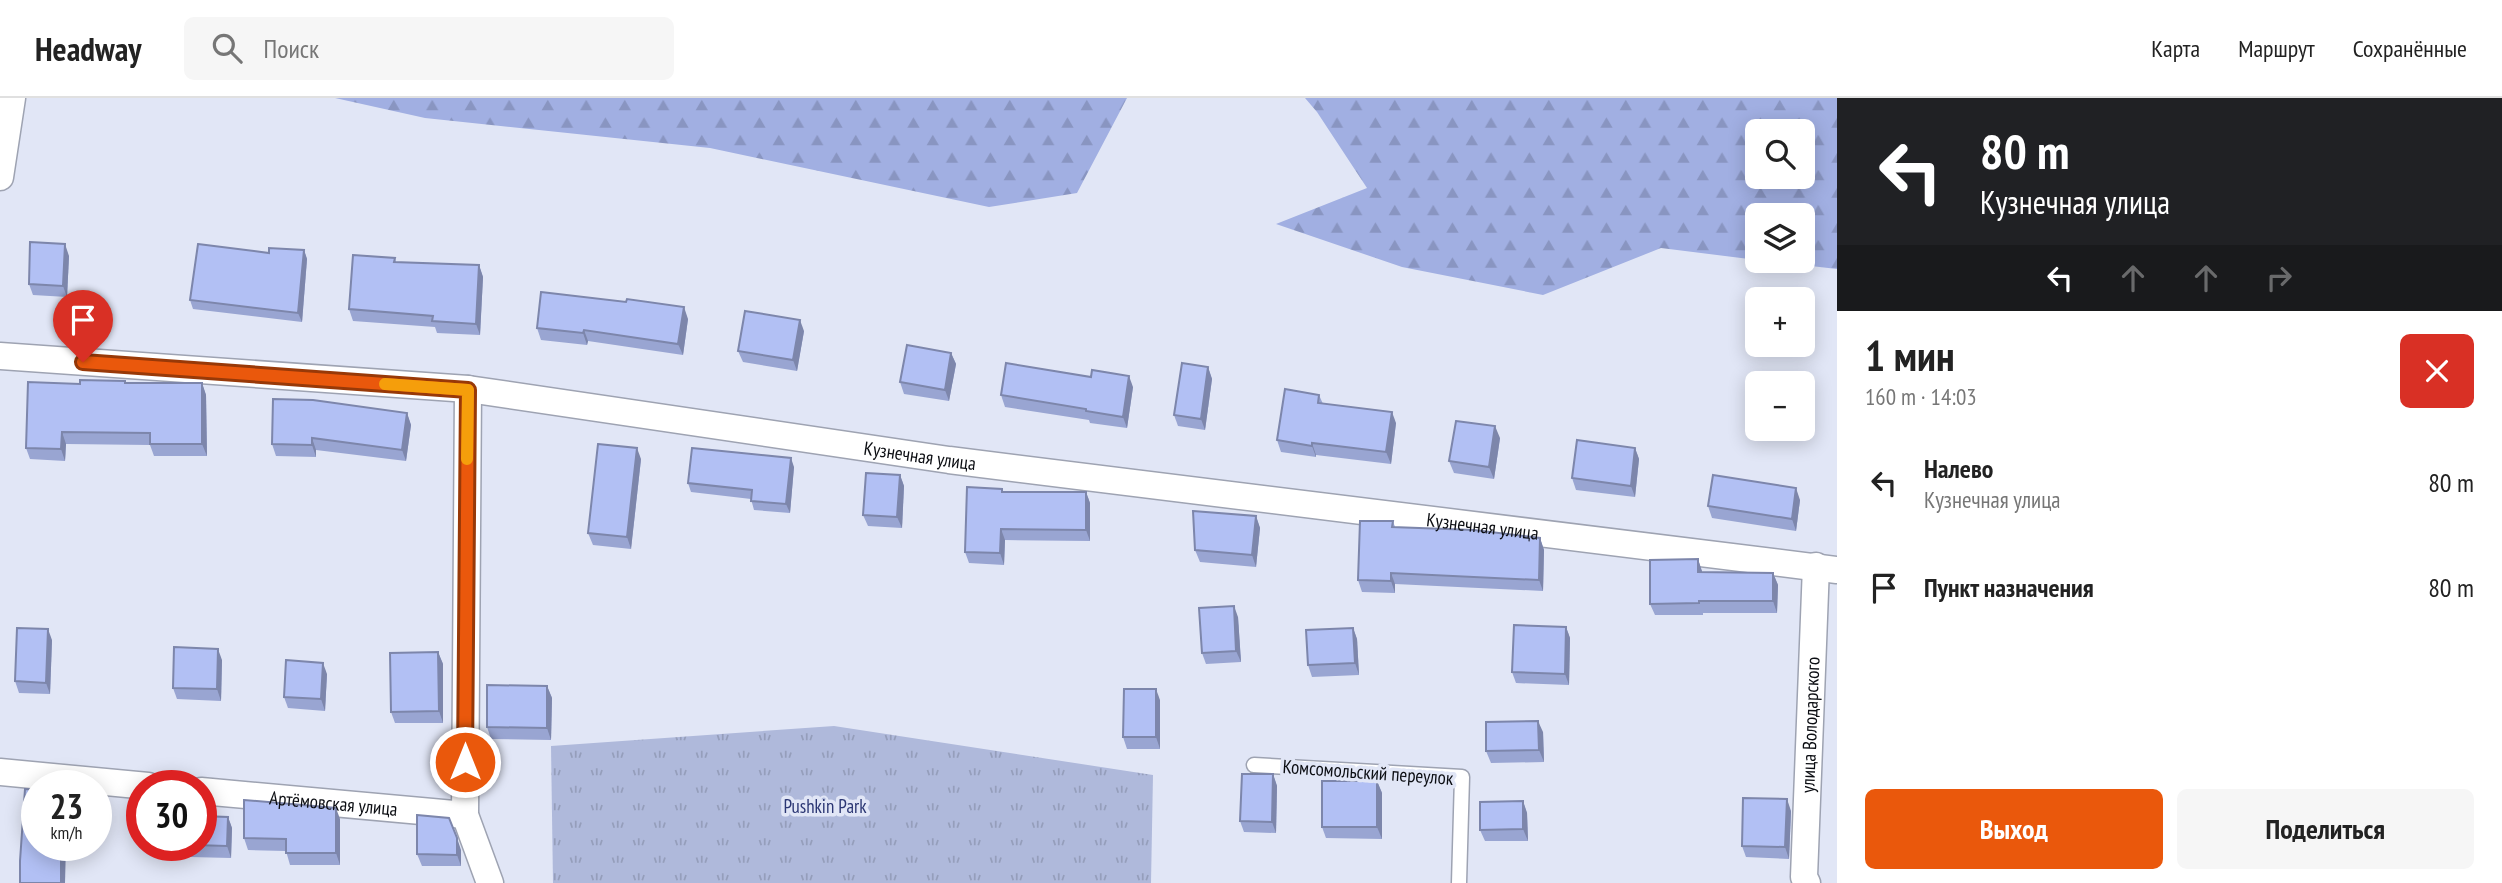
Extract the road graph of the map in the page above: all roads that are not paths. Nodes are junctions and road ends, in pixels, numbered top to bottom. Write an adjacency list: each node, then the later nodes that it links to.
1 (12, 98): 2 (street)
2 (0, 177)
3 (0, 356): 4 (street, Кузнечная улица)
4 (468, 390): 5 (street, Кузнечная улица); 10 (street)
5 (1827, 568): 13 (street, улица Володарского)
6 (1254, 765): 12 (lane, Комсомольский переулок)
7 (0, 772): 8 (street)
8 (126, 784)
9 (217, 792): 10 (street, Артёмовская улица)
10 (465, 815): 11 (street)
11 (490, 883)
12 (1459, 883)
13 (1807, 883)

